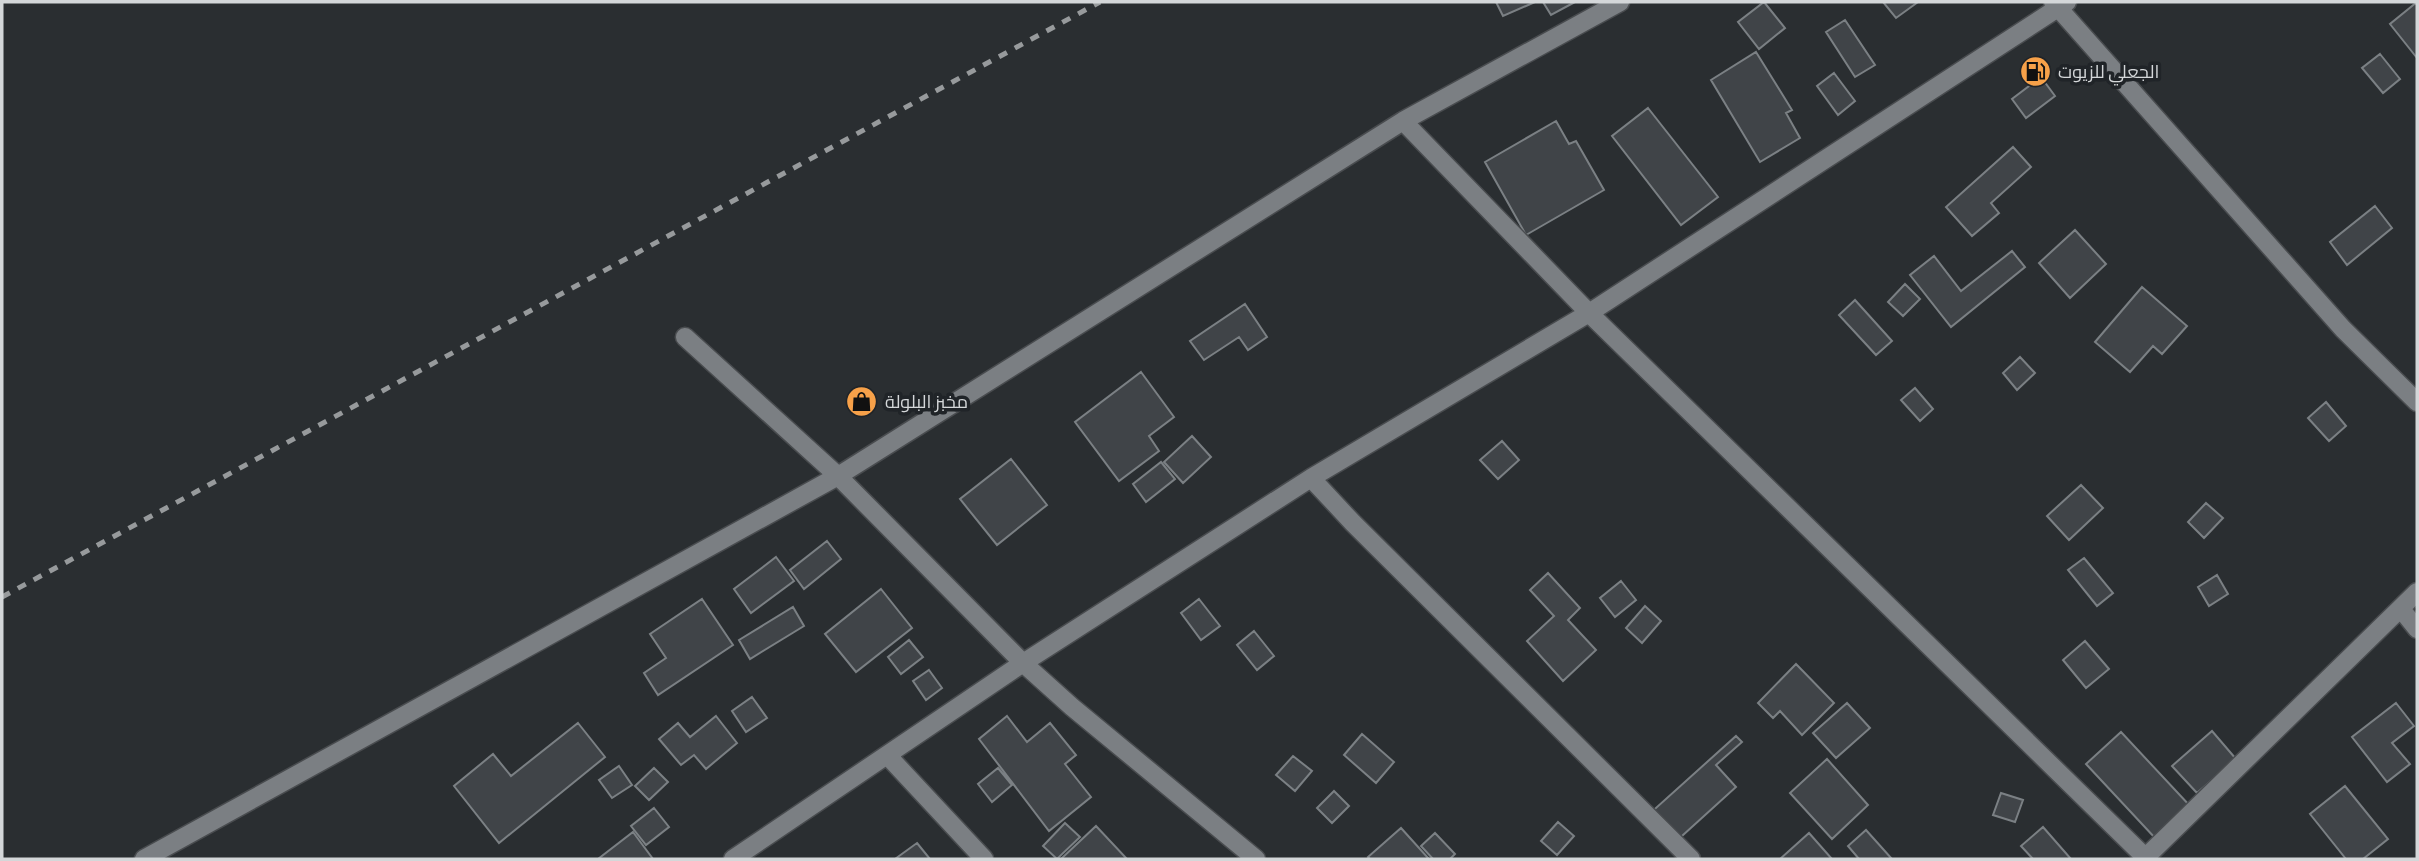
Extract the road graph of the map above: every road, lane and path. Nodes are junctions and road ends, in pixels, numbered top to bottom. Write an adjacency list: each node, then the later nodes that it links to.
1 (1620, 2): 3 (street)
2 (2059, 4): 4 (street); 6 (street)
3 (1402, 121): 4 (street); 7 (street)
4 (1589, 313): 8 (street); 19 (street)
5 (685, 337): 7 (street)
6 (2417, 402)
7 (838, 476): 12 (street); 14 (street)
8 (1311, 478): 12 (street); 18 (street)
9 (2417, 592): 10 (street)
10 (2401, 609): 11 (street); 19 (street)
11 (2417, 629)
12 (1023, 663): 13 (street); 17 (street)
13 (888, 756): 15 (street); 16 (street)
14 (144, 859)
15 (733, 859)
16 (984, 859)
17 (1256, 859)
18 (1691, 859)
19 (2146, 859)

